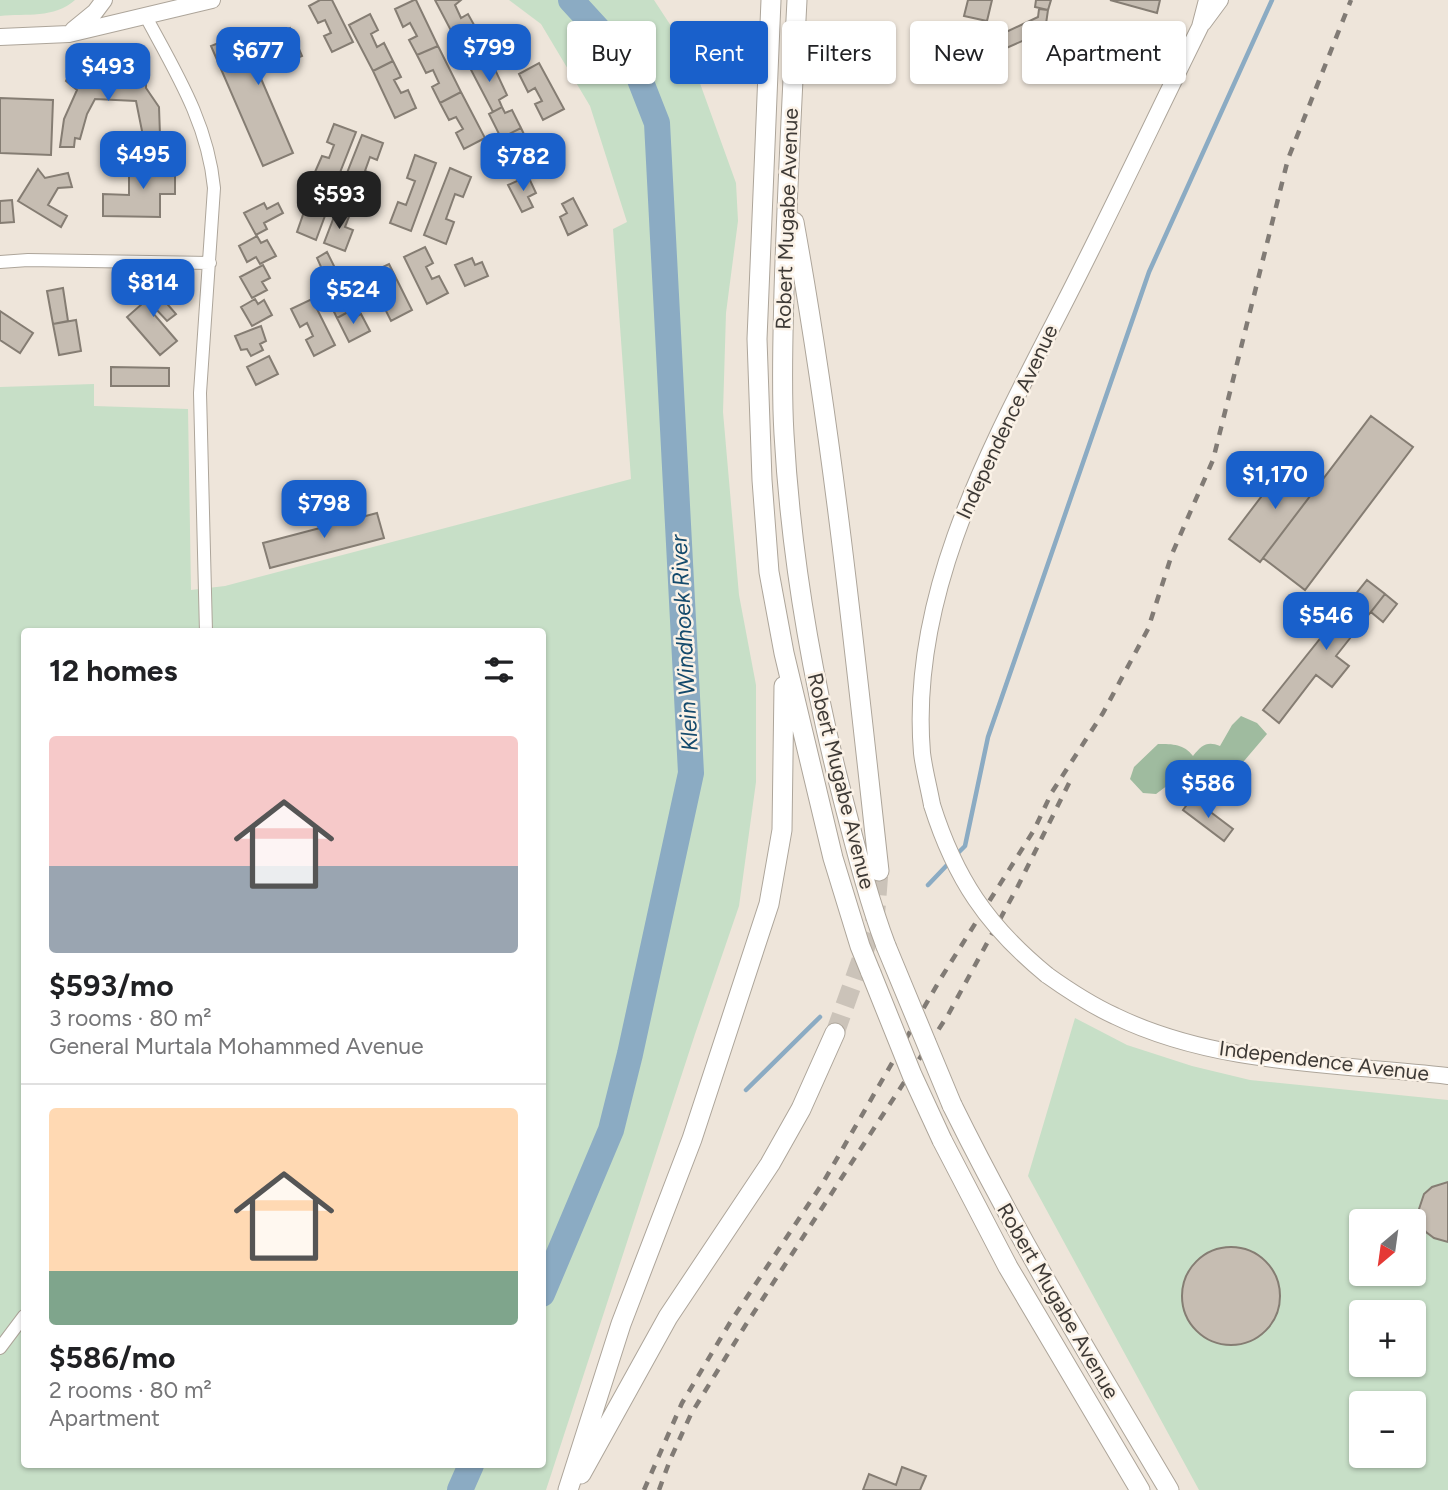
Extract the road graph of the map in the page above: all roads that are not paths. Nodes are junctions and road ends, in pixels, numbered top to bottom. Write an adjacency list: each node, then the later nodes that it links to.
1 (104, 0): 10 (main road)
2 (212, 0): 7 (main road)
3 (771, 0): 16 (main road, Robert Mugabe Avenue)
4 (797, 0): 12 (main road, Robert Mugabe Avenue)
5 (1207, 0): 9 (main road, Independence Avenue)
6 (1220, 0): 9 (main road, Independence Avenue)
7 (188, 2): 8 (main road)
8 (142, 8): 10 (main road); 14 (street)
9 (1200, 27): 19 (main road, Independence Avenue, bridge)
10 (69, 34): 11 (main road)
11 (0, 37)
12 (787, 183): 17 (main road); 24 (main road, Robert Mugabe Avenue, bridge)
13 (0, 262): 14 (street)
14 (210, 262): 15 (street)
15 (206, 628)
16 (784, 653): 22 (main road); 23 (main road, Robert Mugabe Avenue, bridge)
17 (879, 871)
18 (835, 1033): 22 (main road)
19 (1448, 1076)
20 (21, 1319): 21 (street)
21 (0, 1348)
22 (569, 1490)
23 (1140, 1490)
24 (1169, 1490)

